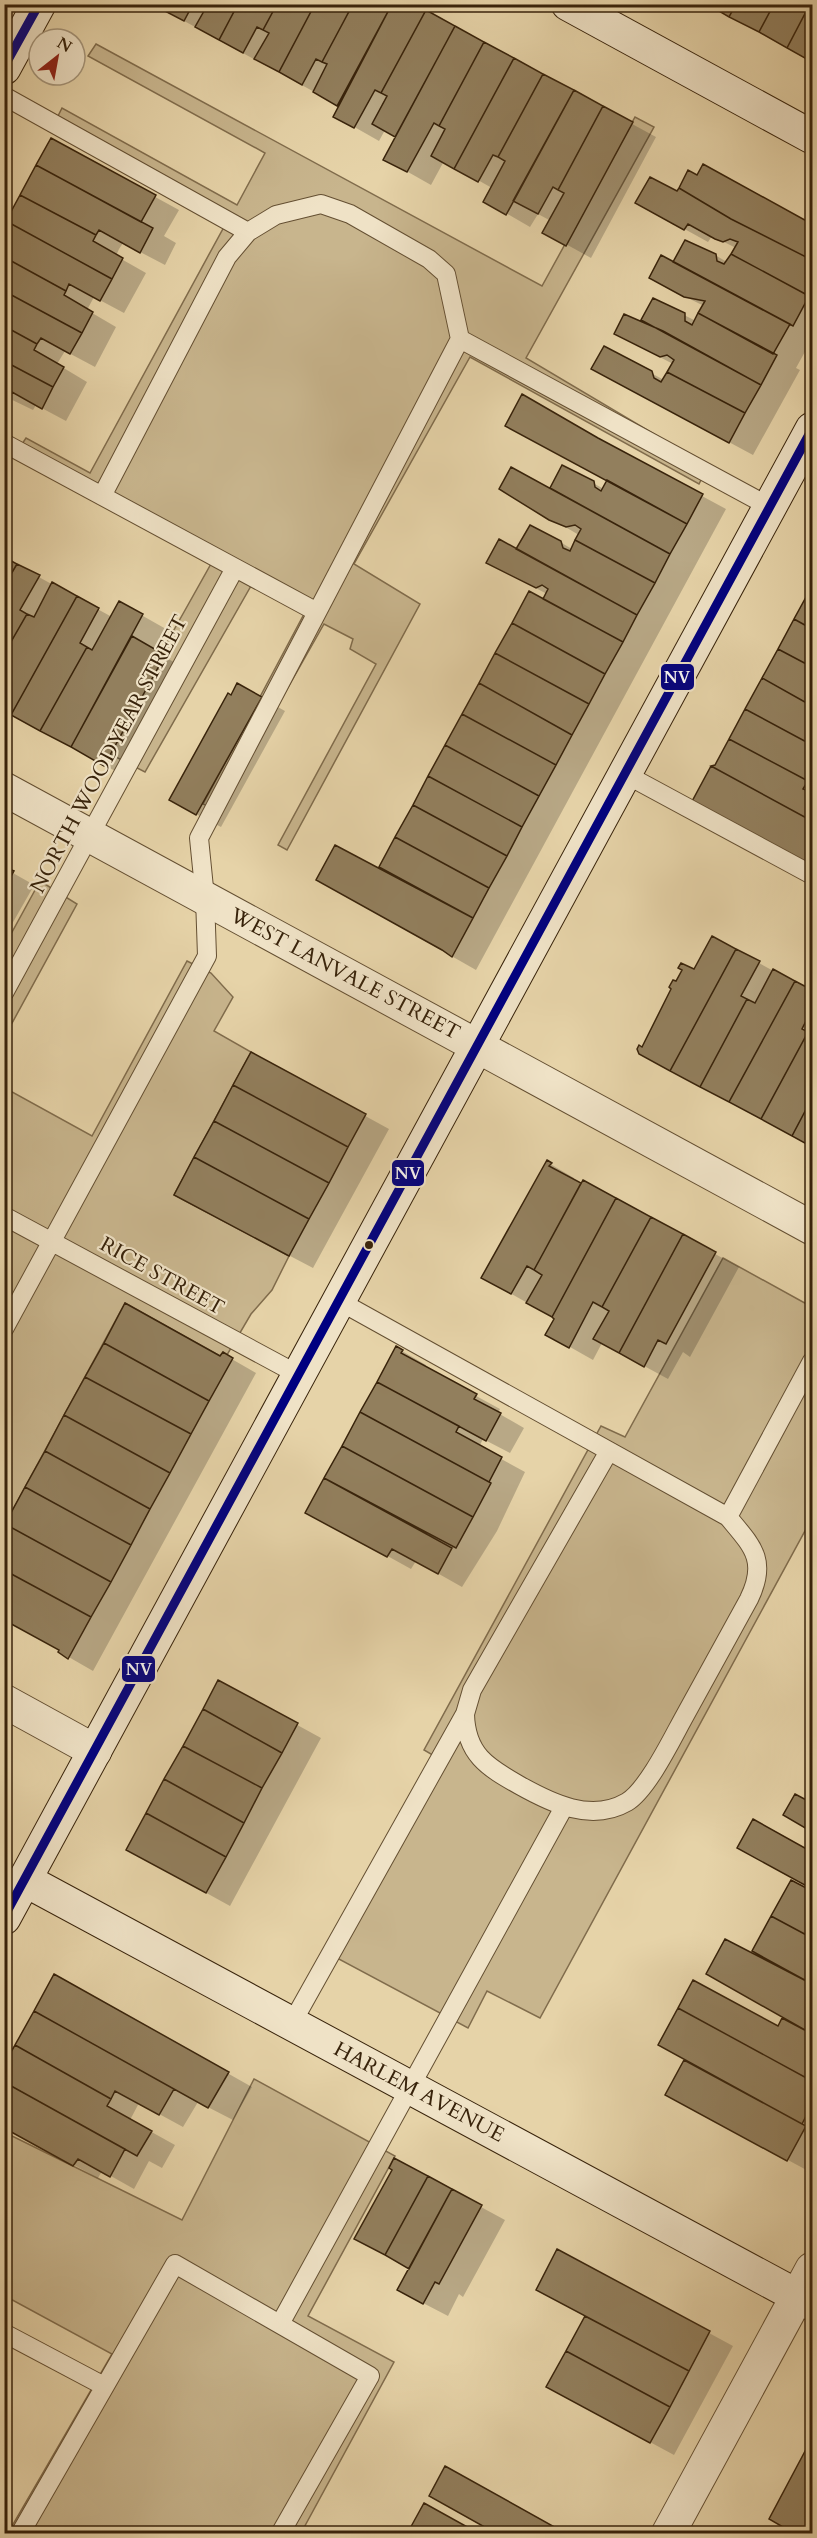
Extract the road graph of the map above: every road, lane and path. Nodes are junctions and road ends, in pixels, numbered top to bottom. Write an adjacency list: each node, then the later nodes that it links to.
1 (39, 4): 3 (main road)
2 (568, 4): 5 (main road)
3 (4, 68)
4 (4, 96): 6 (lane)
5 (813, 137)
6 (248, 232): 7 (lane); 10 (lane)
7 (460, 339): 11 (lane); 13 (lane)
8 (811, 434): 11 (main road)
9 (4, 444): 10 (lane)
10 (102, 496): 12 (lane)
11 (770, 507): 14 (main road)
12 (235, 568): 13 (lane); 16 (lane, NORTH WOODYEAR STREET)
13 (317, 612): 18 (lane)
14 (625, 774): 17 (lane); 20 (main road)
15 (4, 789): 16 (main road, WEST LANVALE STREET)
16 (92, 837): 18 (main road, WEST LANVALE STREET); 19 (lane, NORTH WOODYEAR STREET)
17 (813, 875)
18 (205, 898): 20 (main road, WEST LANVALE STREET); 23 (lane)
19 (4, 993)
20 (478, 1046): 22 (main road, WEST LANVALE STREET); 24 (main road)
21 (4, 1215): 23 (lane, RICE STREET)
22 (813, 1228)
23 (53, 1242): 25 (lane); 27 (lane, RICE STREET)
24 (339, 1301): 27 (main road); 28 (lane)
25 (4, 1329)
26 (813, 1361): 29 (lane)
27 (299, 1376): 32 (main road)
28 (609, 1451): 29 (lane); 31 (lane)
29 (728, 1517): 33 (lane)
30 (4, 1701): 32 (main road)
31 (465, 1714): 33 (lane); 36 (lane)
32 (95, 1751): 34 (main road)
33 (564, 1807): 37 (lane)
34 (25, 1880): 35 (main road); 36 (main road, HARLEM AVENUE)
35 (4, 1918)
36 (292, 2023): 37 (main road, HARLEM AVENUE)
37 (411, 2087): 38 (main road, HARLEM AVENUE); 39 (lane)
38 (808, 2290): 44 (main road)
39 (280, 2324): 41 (lane); 43 (lane)
40 (4, 2333): 41 (lane)
41 (104, 2386): 42 (lane)
42 (20, 2534)
43 (280, 2534)
44 (668, 2534)

